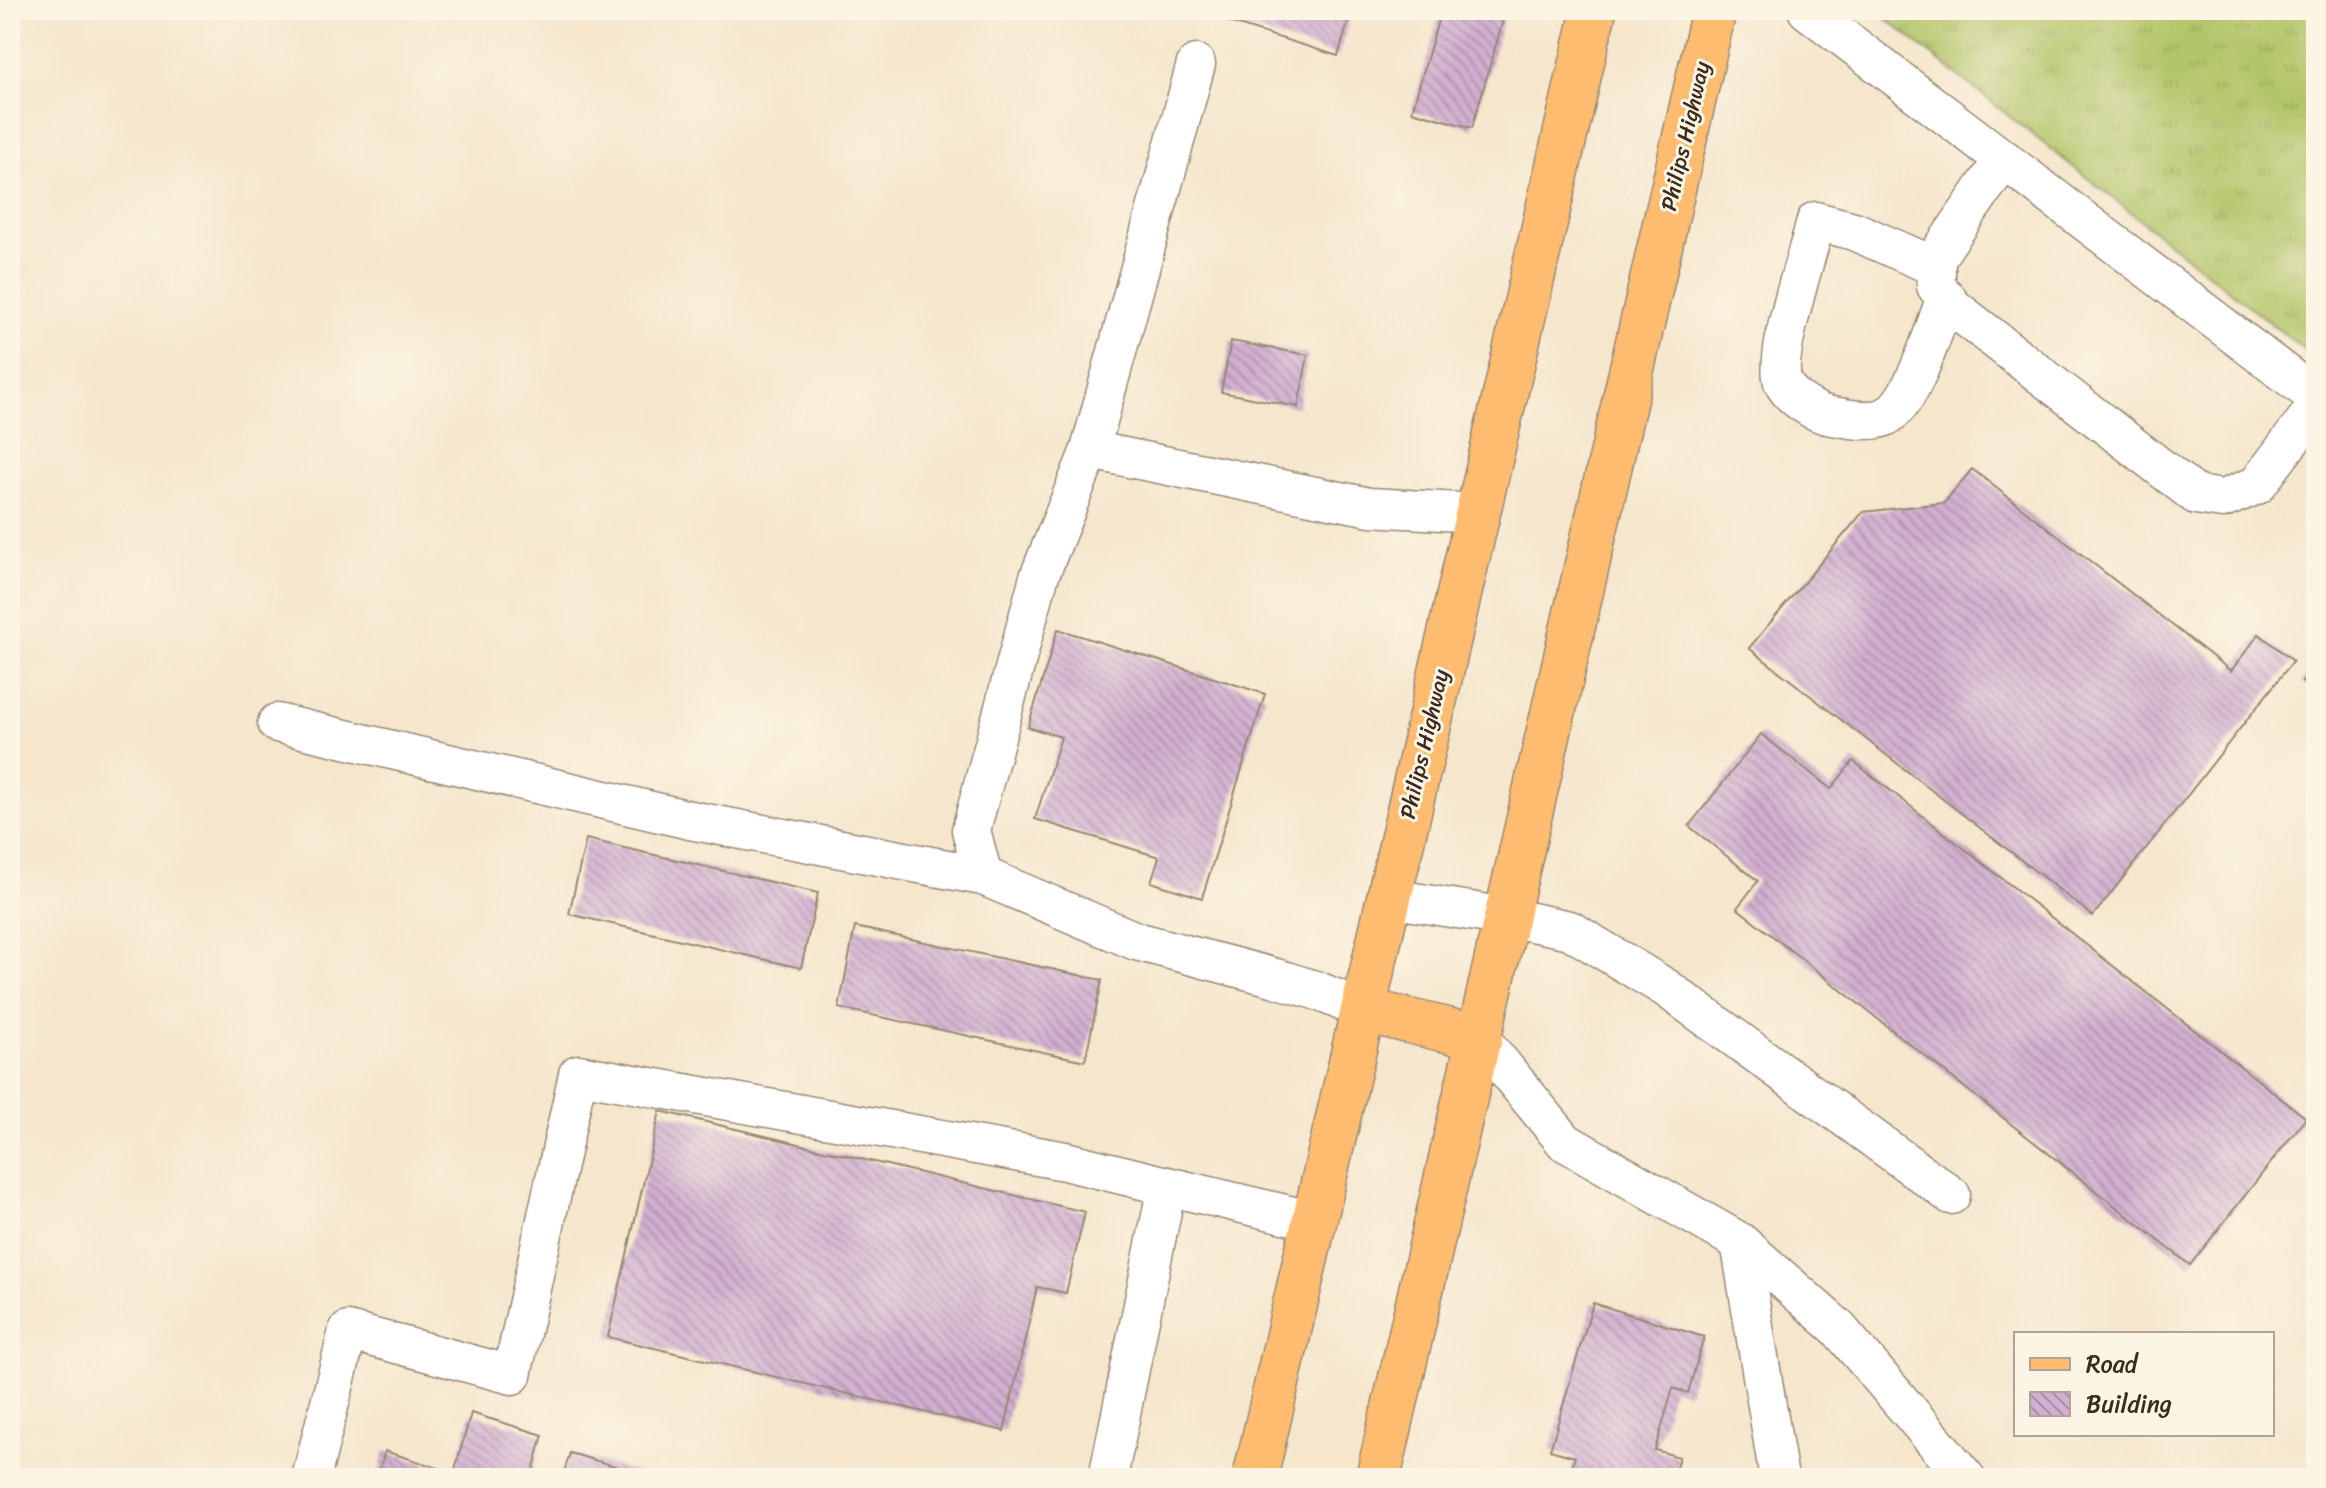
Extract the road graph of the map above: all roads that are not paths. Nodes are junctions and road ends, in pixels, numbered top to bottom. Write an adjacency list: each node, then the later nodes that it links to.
1 (1594, 10): 10 (main road, Philips Highway)
2 (1714, 10): 14 (main road, Philips Highway)
3 (1807, 10): 5 (lane)
4 (1196, 64): 9 (lane)
5 (2004, 159): 6 (lane); 7 (lane)
6 (1941, 282): 6 (lane); 8 (lane)
7 (2316, 397)
8 (2316, 407)
9 (1090, 450): 10 (lane); 12 (lane)
10 (1478, 513): 13 (main road, Philips Highway)
11 (277, 723): 12 (lane)
12 (983, 876): 15 (lane)
13 (1389, 898): 14 (lane); 15 (main road, Philips Highway)
14 (1507, 917): 16 (main road, Philips Highway); 18 (lane)
15 (1363, 1010): 16 (main road); 19 (main road, Philips Highway)
16 (1480, 1038): 20 (lane); 24 (main road, Philips Highway)
17 (1167, 1186): 19 (lane); 21 (lane); 22 (lane)
18 (1951, 1195)
19 (1314, 1221): 23 (main road, Philips Highway)
20 (1740, 1242): 25 (lane); 26 (lane)
21 (311, 1478)
22 (1108, 1478)
23 (1255, 1478)
24 (1378, 1478)
25 (1779, 1478)
26 (1966, 1478)

